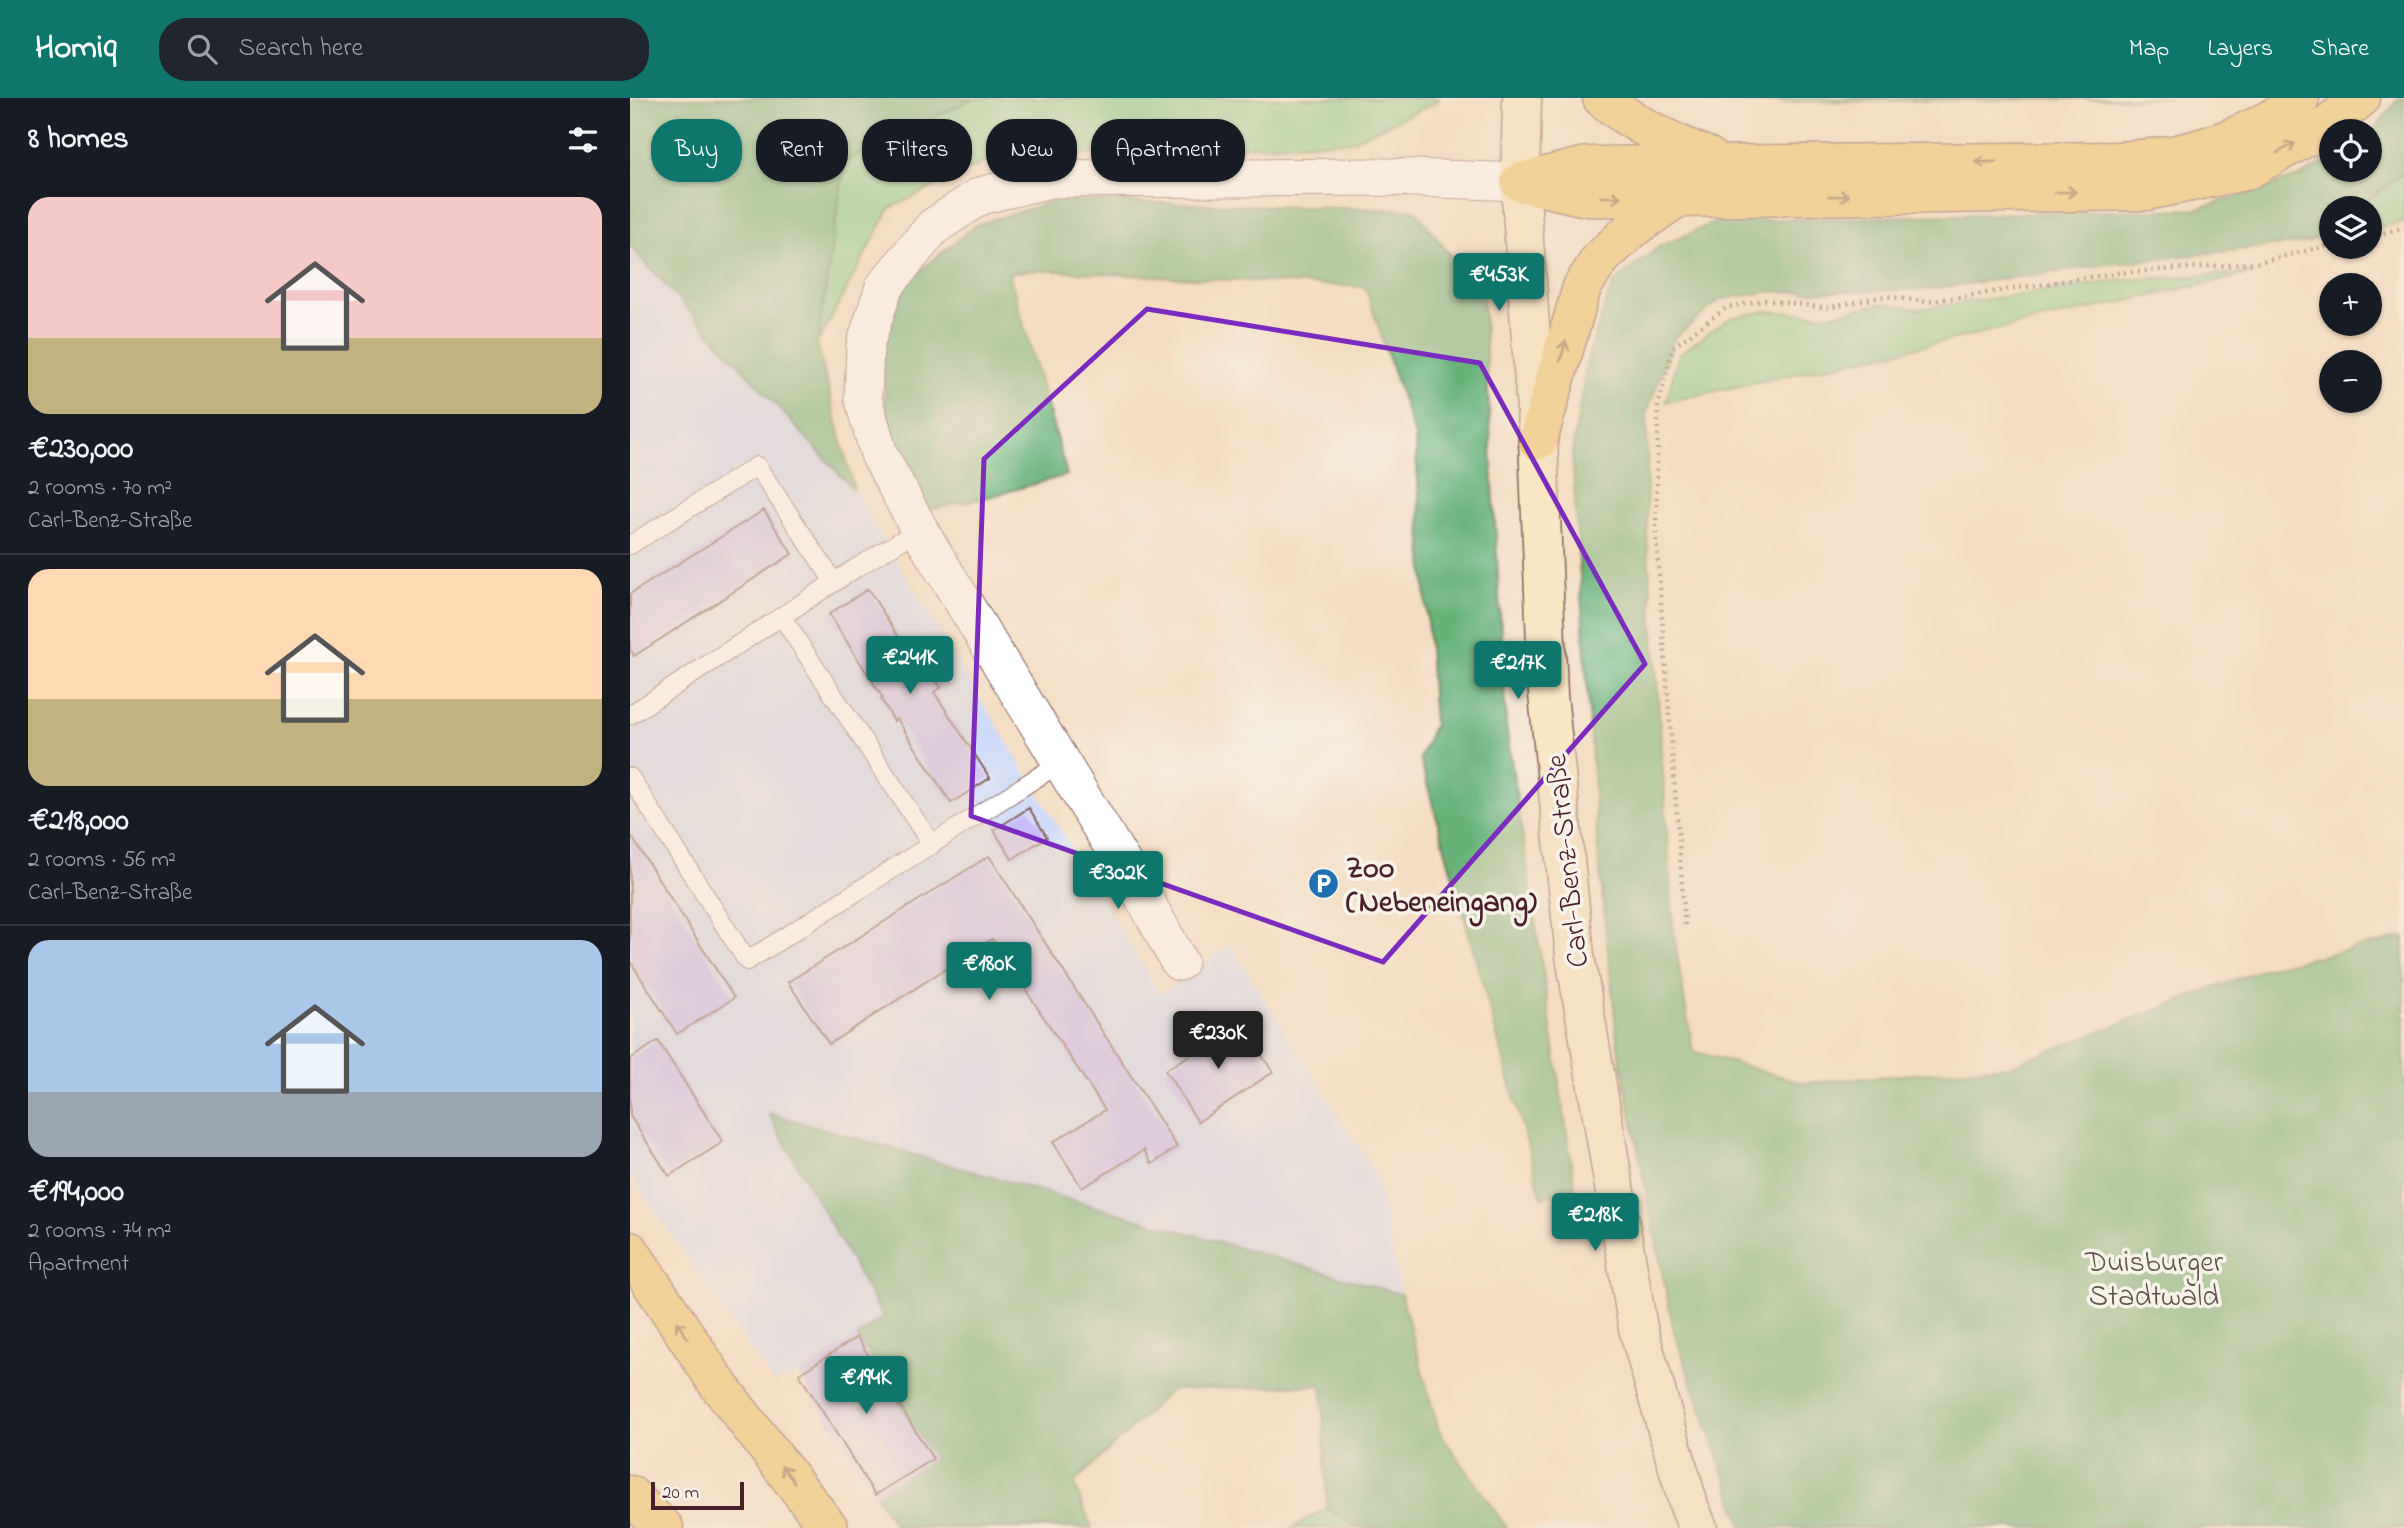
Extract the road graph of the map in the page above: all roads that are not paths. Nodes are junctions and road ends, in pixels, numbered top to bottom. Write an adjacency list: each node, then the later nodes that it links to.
1 (1521, 98): 6 (main road, Carl-Benz-Straße)
2 (1602, 98): 5 (highway)
3 (2300, 98): 5 (highway, one-way to 5)
4 (2361, 98): 7 (highway, one-way to 4)
5 (1728, 164): 6 (highway)
6 (1520, 182): 7 (highway, one-way to 7); 8 (main road, Carl-Benz-Straße); 9 (street)
7 (1677, 198): 8 (highway, one-way to 7)
8 (1538, 440): 22 (main road, Carl-Benz-Straße)
9 (920, 529): 11 (lane); 14 (street)
10 (630, 545): 11 (lane)
11 (834, 583): 12 (lane)
12 (782, 617): 13 (lane); 16 (lane)
13 (630, 715)
14 (1060, 762): 16 (lane); 17 (street)
15 (630, 777): 16 (lane)
16 (932, 845)
17 (1178, 962)
18 (630, 1251): 21 (highway, one-way to 18)
19 (630, 1495): 20 (highway)
20 (664, 1528)
21 (829, 1528)
22 (1698, 1528)

